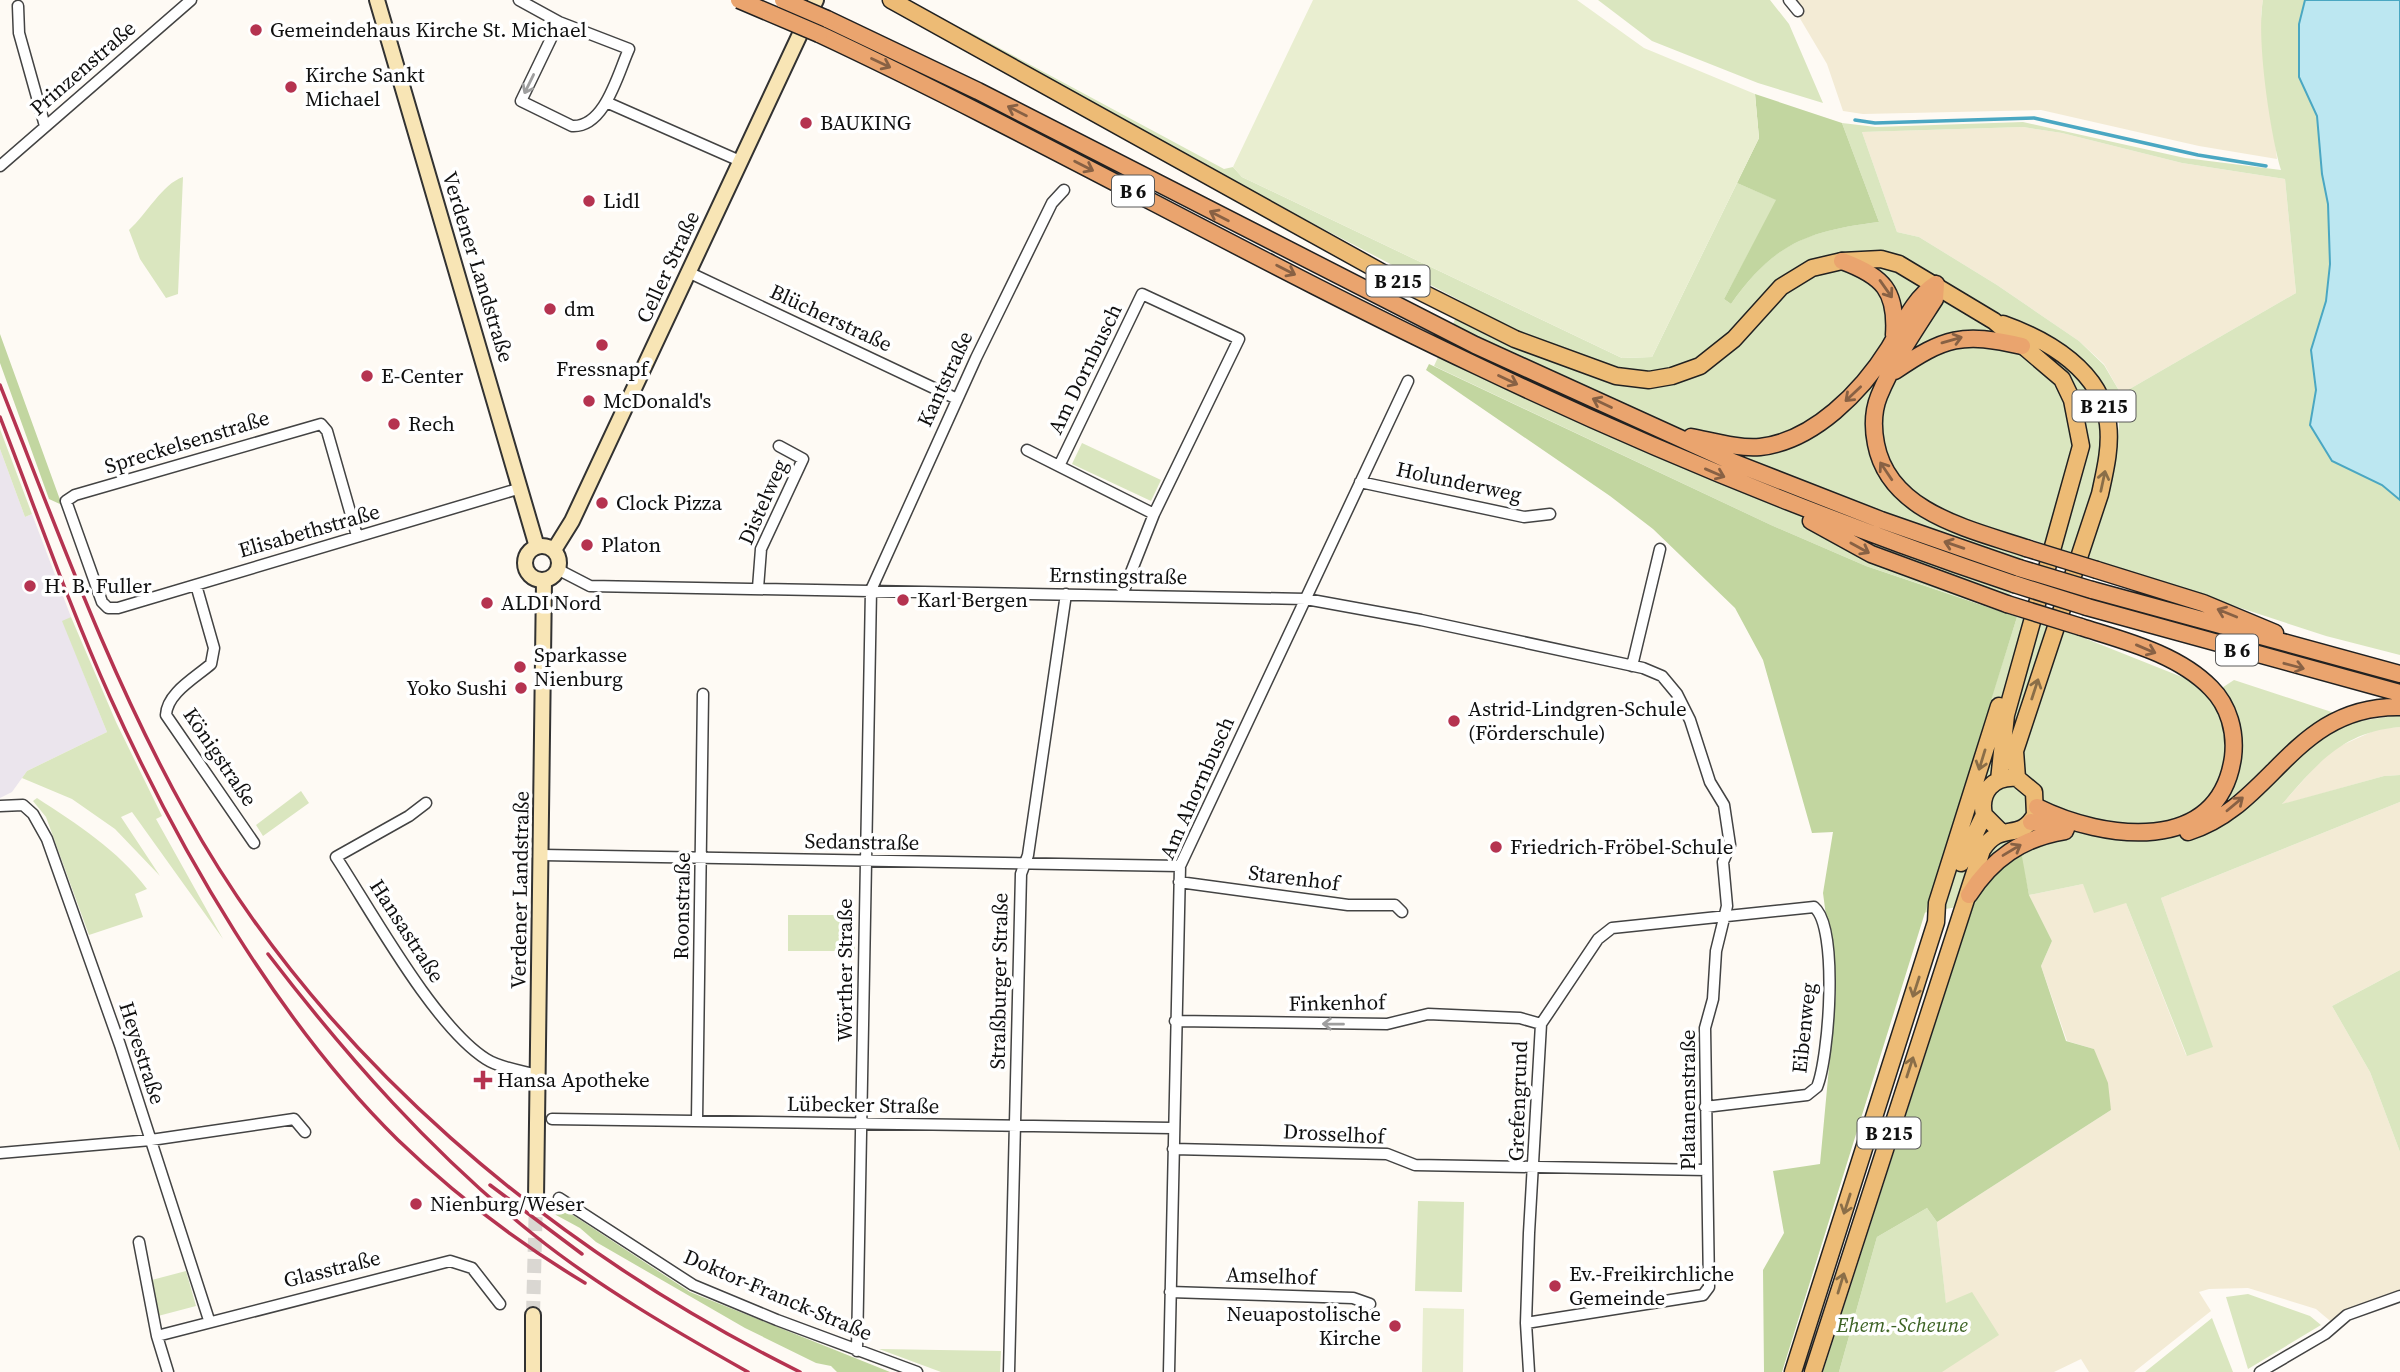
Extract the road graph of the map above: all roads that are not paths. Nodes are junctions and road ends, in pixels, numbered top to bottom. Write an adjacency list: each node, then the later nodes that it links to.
1 (191, 0): 15 (street, Prinzenstraße)
2 (377, 0): 33 (main road, Verdener Landstraße)
3 (519, 0): 13 (street)
4 (738, 0): 34 (highway, B 6, one-way to 34, bridge)
5 (771, 0): 7 (main road)
6 (783, 0): 28 (highway, B 6, one-way to 6, bridge)
7 (800, 0)
8 (816, 0): 16 (main road, Celler Straße)
9 (891, 0): 19 (main road, B 215)
10 (1789, 0): 12 (street)
11 (18, 6): 15 (street)
12 (1798, 11)
13 (559, 22): 14 (street); 14 (street, one-way to 14)
14 (606, 102): 16 (street)
15 (45, 126): 17 (street, Prinzenstraße)
16 (740, 161): 20 (main road, Celler Straße)
17 (0, 166)
18 (1064, 190): 27 (street, Kantstraße)
19 (1842, 261): 21 (main road, B 215); 23 (highway, one-way to 23)
20 (688, 272): 27 (street, Blücherstraße); 40 (main road, Celler Straße)
21 (1936, 284): 22 (main road, B 215); 23 (highway); 25 (highway)
22 (1994, 321): 24 (main road, B 215); 57 (main road, B 215, one-way to 22)
23 (1894, 340): 28 (highway, one-way to 28)
24 (2022, 346): 25 (highway, one-way to 24); 44 (main road, B 215)
25 (1893, 373): 51 (highway, one-way to 25, bridge)
26 (1408, 381): 32 (street, Am Ahornbusch)
27 (957, 399): 46 (street, Kantstraße)
28 (1664, 432): 51 (highway, B 6, one-way to 28, bridge)
29 (779, 446): 45 (street, Distelweg)
30 (1027, 450): 31 (street, Am Dornbusch)
31 (1059, 466): 35 (street, Am Dornbusch); 35 (street, Am Dornbusch)
32 (1360, 482): 36 (street, Holunderweg); 49 (street, Am Ahornbusch)
33 (521, 488): 37 (street, Elisabethstraße); 38 (main road, Verdener Landstraße)
34 (1757, 491): 54 (highway, B 6, one-way to 54, bridge); 61 (highway, one-way to 61, bridge)
35 (1154, 514): 48 (street, Am Dornbusch)
36 (1550, 514)
37 (357, 537): 43 (street, Elisabethstraße); 50 (street, Spreckelsenstraße)
38 (537, 547): 40 (main road); 42 (main road)
39 (1660, 549): 52 (street)
40 (554, 550): 41 (main road)
41 (559, 570): 42 (main road); 45 (street, Ernstingstraße)
42 (544, 580): 66 (main road, Verdener Landstraße)
43 (196, 584): 50 (street, Elisabethstraße); 65 (street, Königstraße)
44 (2040, 586): 58 (main road, B 215); 75 (main road, B 215, one-way to 75)
45 (758, 588): 46 (street, Ernstingstraße)
46 (871, 590): 47 (street, Ernstingstraße); 68 (street, Wörther Straße)
47 (1066, 594): 48 (street, Ernstingstraße); 69 (street, Straßburger Straße)
48 (1122, 595): 49 (street, Ernstingstraße)
49 (1306, 599): 52 (street, Ernstingstraße); 70 (street, Am Ahornbusch)
50 (108, 608)
51 (2336, 658): 53 (highway, B 6)
52 (1632, 666): 74 (street, Ernstingstraße)
53 (2400, 674)
54 (2400, 693)
55 (703, 694): 67 (street, Roonstraße)
56 (2400, 707): 63 (highway, one-way to 56)
57 (2017, 778): 58 (main road); 61 (main road)
58 (1999, 780): 62 (main road, B 215)
59 (426, 803): 78 (street, Hansastraße)
60 (0, 806): 86 (street, Heyestraße)
61 (2034, 814): 63 (highway); 64 (main road)
62 (1984, 815): 64 (main road); 75 (main road, B 215)
63 (2071, 830): 72 (highway, one-way to 63)
64 (2000, 831): 72 (main road, B 215)
65 (254, 843)
66 (542, 855): 67 (street, Sedanstraße); 78 (main road, Verdener Landstraße)
67 (702, 858): 68 (street, Sedanstraße); 81 (street, Roonstraße)
68 (864, 861): 69 (street, Sedanstraße); 82 (street, Wörther Straße)
69 (1025, 864): 70 (street, Sedanstraße); 83 (street, Straßburger Straße)
70 (1180, 866): 71 (street, Am Ahornbusch)
71 (1179, 882): 73 (street, Starenhof); 76 (street, Am Ahornbusch)
72 (1969, 895): 110 (main road, B 215, one-way to 72)
73 (1402, 912)
74 (1726, 915): 77 (street, Grefengrund); 79 (street, Platanenstraße); 79 (street, Eibenweg)
75 (1936, 922): 109 (main road, B 215, one-way to 109)
76 (1175, 1021): 77 (street, Finkenhof, one-way to 76); 84 (street, Am Ahornbusch)
77 (1541, 1024): 89 (street, Grefengrund)
78 (538, 1076): 92 (main road, Verdener Landstraße)
79 (1704, 1107): 90 (street, Platanenstraße)
80 (552, 1119): 81 (street, Lübecker Straße)
81 (697, 1120): 82 (street, Lübecker Straße)
82 (863, 1124): 83 (street, Lübecker Straße); 102 (street, Wörther Straße)
83 (1015, 1128): 84 (street, Lübecker Straße); 106 (street, Straßburger Straße)
84 (1172, 1128): 87 (street, Am Ahornbusch)
85 (304, 1132): 86 (street)
86 (150, 1140): 88 (street); 99 (street, Heyestraße)
87 (1173, 1149): 89 (street, Drosselhof); 94 (street, Am Ahornbusch)
88 (0, 1153)
89 (1535, 1169): 90 (street, Drosselhof); 100 (street, Grefengrund)
90 (1707, 1170): 100 (street, Platanenstraße)
91 (559, 1198): 102 (street, Doktor-Franck-Straße)
92 (536, 1200)
93 (139, 1242): 101 (street)
94 (1170, 1292): 97 (street, Amselhof); 107 (street, Am Ahornbusch)
95 (2400, 1296): 111 (street)
96 (500, 1304): 99 (street, Glasstraße)
97 (1370, 1304)
98 (533, 1315): 104 (main road)
99 (209, 1321): 101 (street, Glasstraße)
100 (1526, 1323): 108 (street, Grefengrund)
101 (157, 1336): 103 (street)
102 (857, 1351): 105 (street, Doktor-Franck-Straße)
103 (168, 1372)
104 (533, 1372)
105 (917, 1372)
106 (1009, 1372)
107 (1169, 1372)
108 (1529, 1372)
109 (1793, 1372)
110 (1813, 1372)
111 (2260, 1372)

